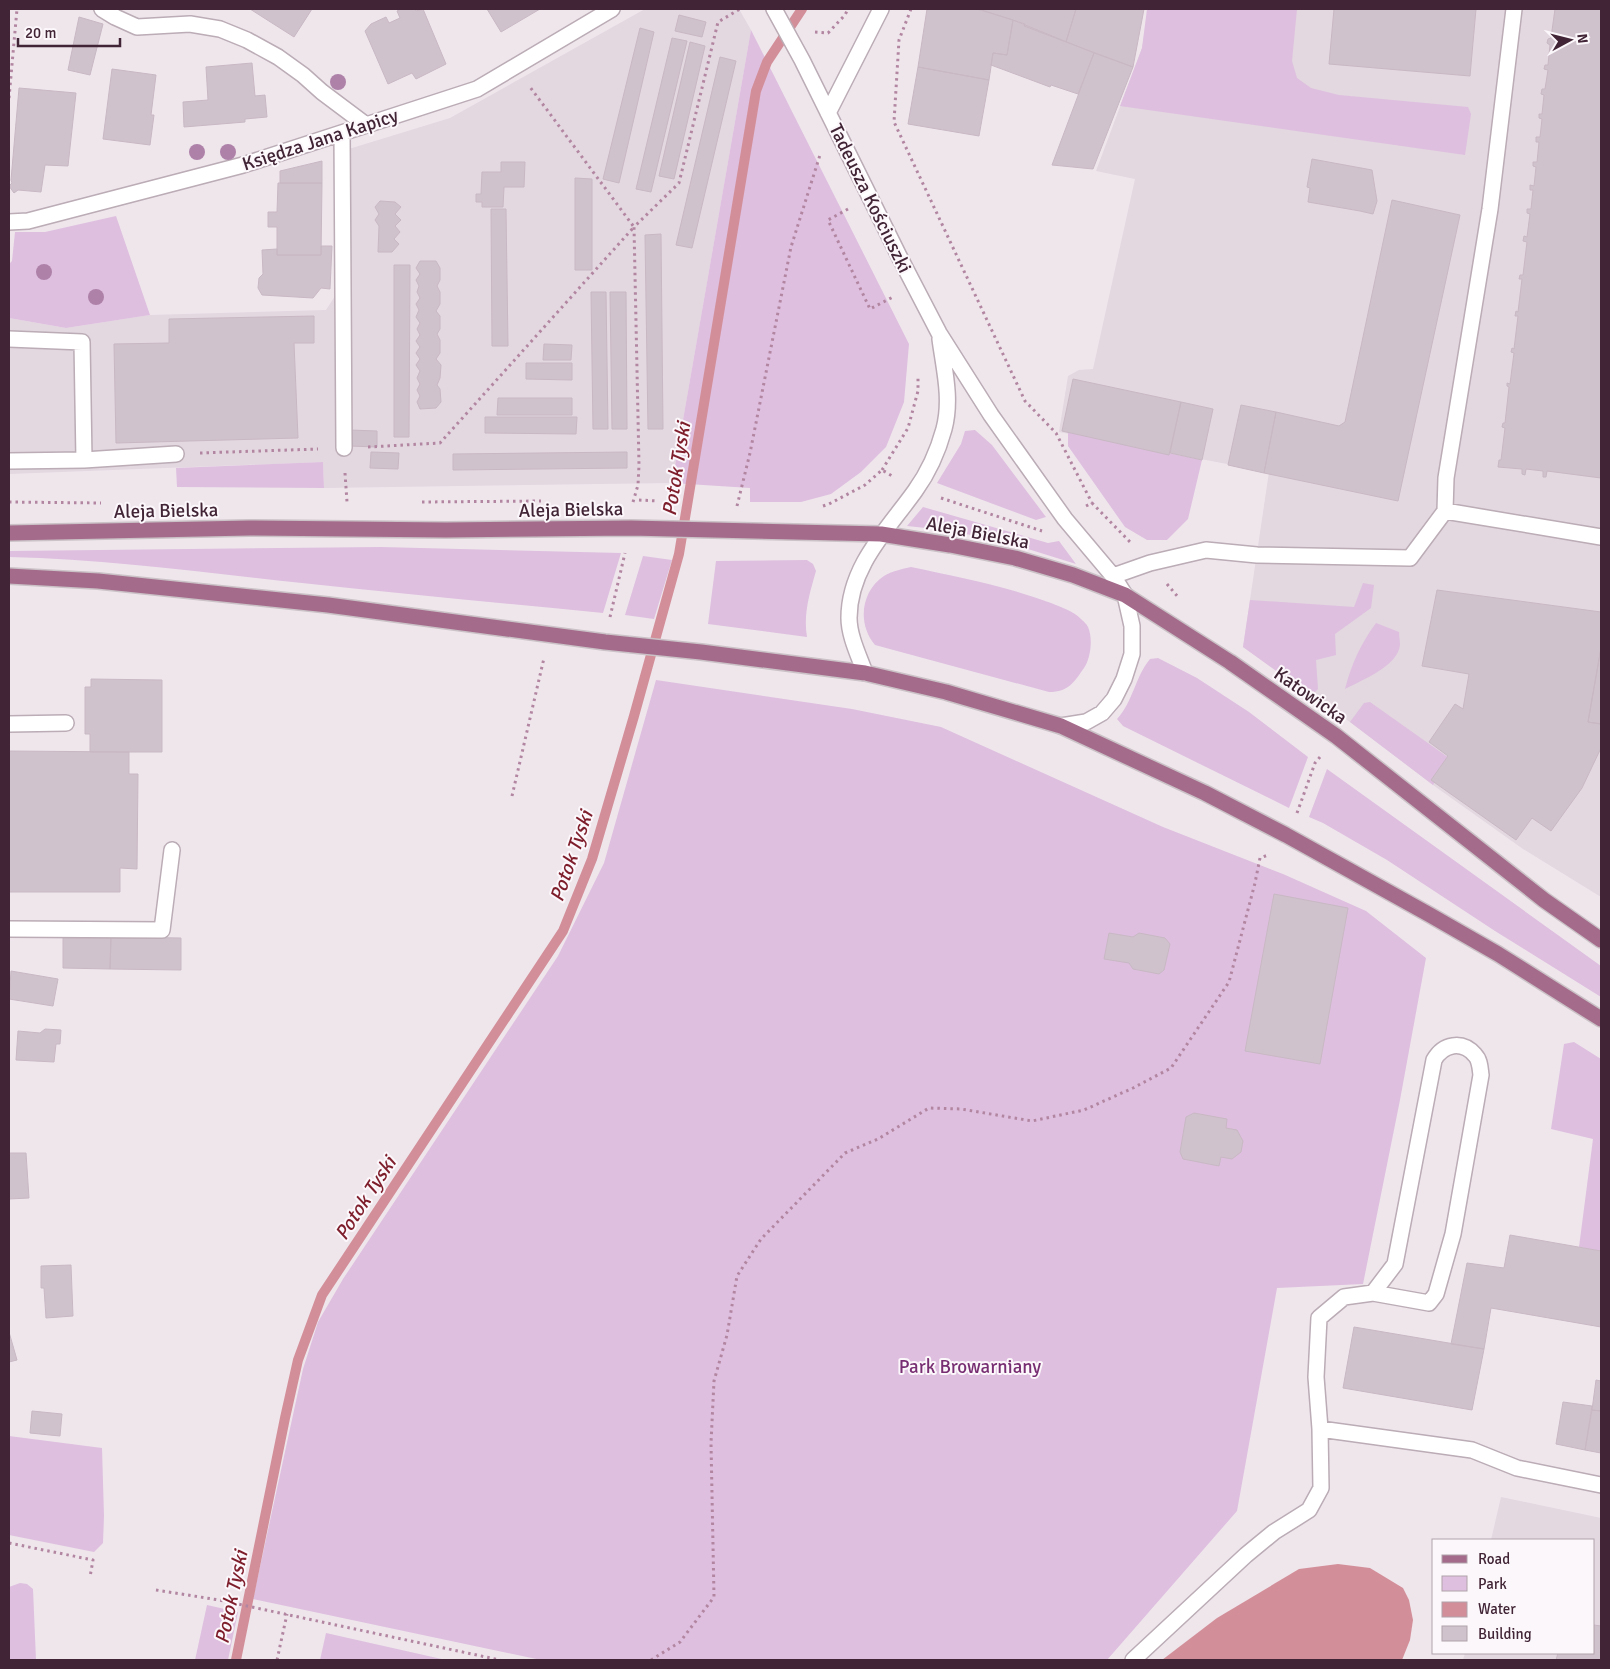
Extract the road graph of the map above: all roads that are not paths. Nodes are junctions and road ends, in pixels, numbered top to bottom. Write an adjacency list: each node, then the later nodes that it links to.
1 (102, 9): 7 (street)
2 (612, 9): 7 (street, Księdza Jana Kapicy)
3 (774, 9): 6 (street)
4 (881, 9): 6 (street, Tadeusza Kościuszki)
5 (1514, 9): 16 (street)
6 (828, 113): 10 (street, Tadeusza Kościuszki)
7 (366, 125): 8 (street, Księdza Jana Kapicy)
8 (342, 133): 9 (street, Księdza Jana Kapicy); 12 (street)
9 (9, 222)
10 (939, 334): 18 (street, Tadeusza Kościuszki); 21 (street, Tadeusza Kościuszki)
11 (9, 339): 14 (street)
12 (344, 448)
13 (176, 454): 14 (street)
14 (84, 460): 15 (street)
15 (9, 462)
16 (1445, 511): 19 (street); 21 (street)
17 (9, 533): 18 (main road, Aleja Bielska)
18 (881, 534): 22 (main road, Aleja Bielska); 23 (street)
19 (1601, 537)
20 (9, 576): 23 (main road)
21 (1113, 576): 22 (street, Tadeusza Kościuszki)
22 (1126, 595): 26 (street); 29 (main road, Katowicka)
23 (866, 672): 26 (main road)
24 (66, 723): 25 (street)
25 (9, 724)
26 (1060, 726): 30 (main road)
27 (172, 850): 28 (street)
28 (9, 929)
29 (1601, 940)
30 (1601, 1019)
31 (1373, 1293): 31 (street); 32 (street)
32 (1320, 1430): 33 (street); 34 (street)
33 (1601, 1486)
34 (1133, 1660)

